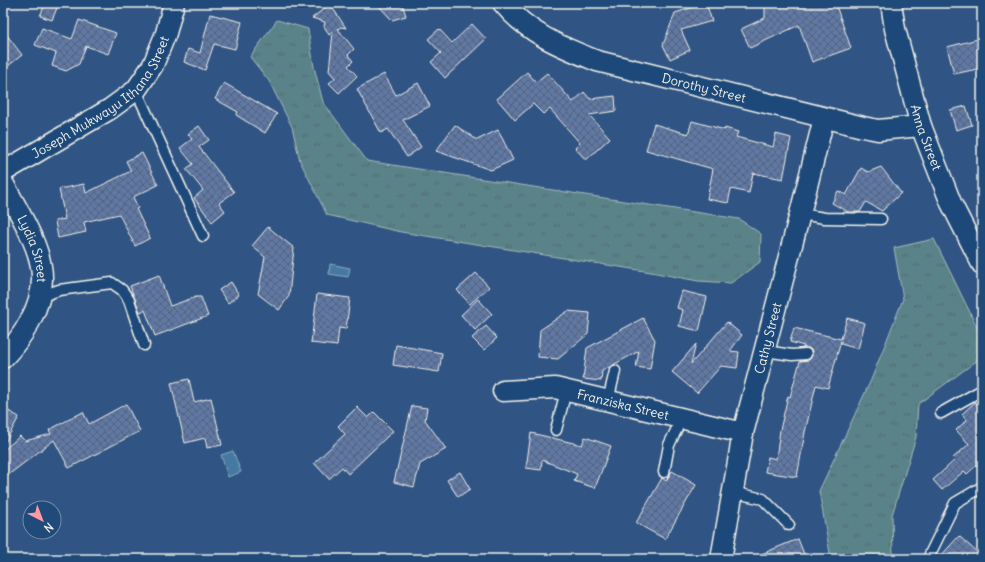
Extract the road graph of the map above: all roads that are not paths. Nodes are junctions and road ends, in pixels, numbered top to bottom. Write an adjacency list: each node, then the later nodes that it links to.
1 (174, 3): 4 (street, Joseph Mukwayu Ithana Street)
2 (503, 3): 5 (street, Dorothy Street)
3 (891, 3): 6 (street, Anna Street)
4 (136, 90): 7 (street, Joseph Mukwayu Ithana Street); 11 (lane)
5 (824, 118): 6 (street, Dorothy Street); 9 (street, Cathy Street)
6 (921, 126): 12 (street, Anna Street)
7 (3, 172)
8 (3, 183): 13 (street, Lydia Street)
9 (800, 214): 10 (lane); 15 (street, Cathy Street)
10 (881, 219)
11 (202, 236)
12 (982, 264)
13 (39, 297): 14 (lane); 17 (street, Lydia Street)
14 (144, 345)
15 (765, 351): 16 (lane); 26 (street, Cathy Street)
16 (806, 354)
17 (3, 358)
18 (615, 371): 22 (lane)
19 (566, 390): 21 (street, Franziska Street); 22 (street, Franziska Street); 25 (lane)
20 (982, 390): 23 (lane)
21 (503, 391)
22 (608, 401): 24 (street, Franziska Street)
23 (941, 413)
24 (682, 418): 26 (street, Franziska Street); 27 (lane)
25 (556, 430)
26 (743, 433): 29 (street, Cathy Street)
27 (664, 472)
28 (982, 487): 31 (lane)
29 (732, 492): 30 (lane); 32 (street, Cathy Street)
30 (789, 525)
31 (930, 554)
32 (721, 559)

